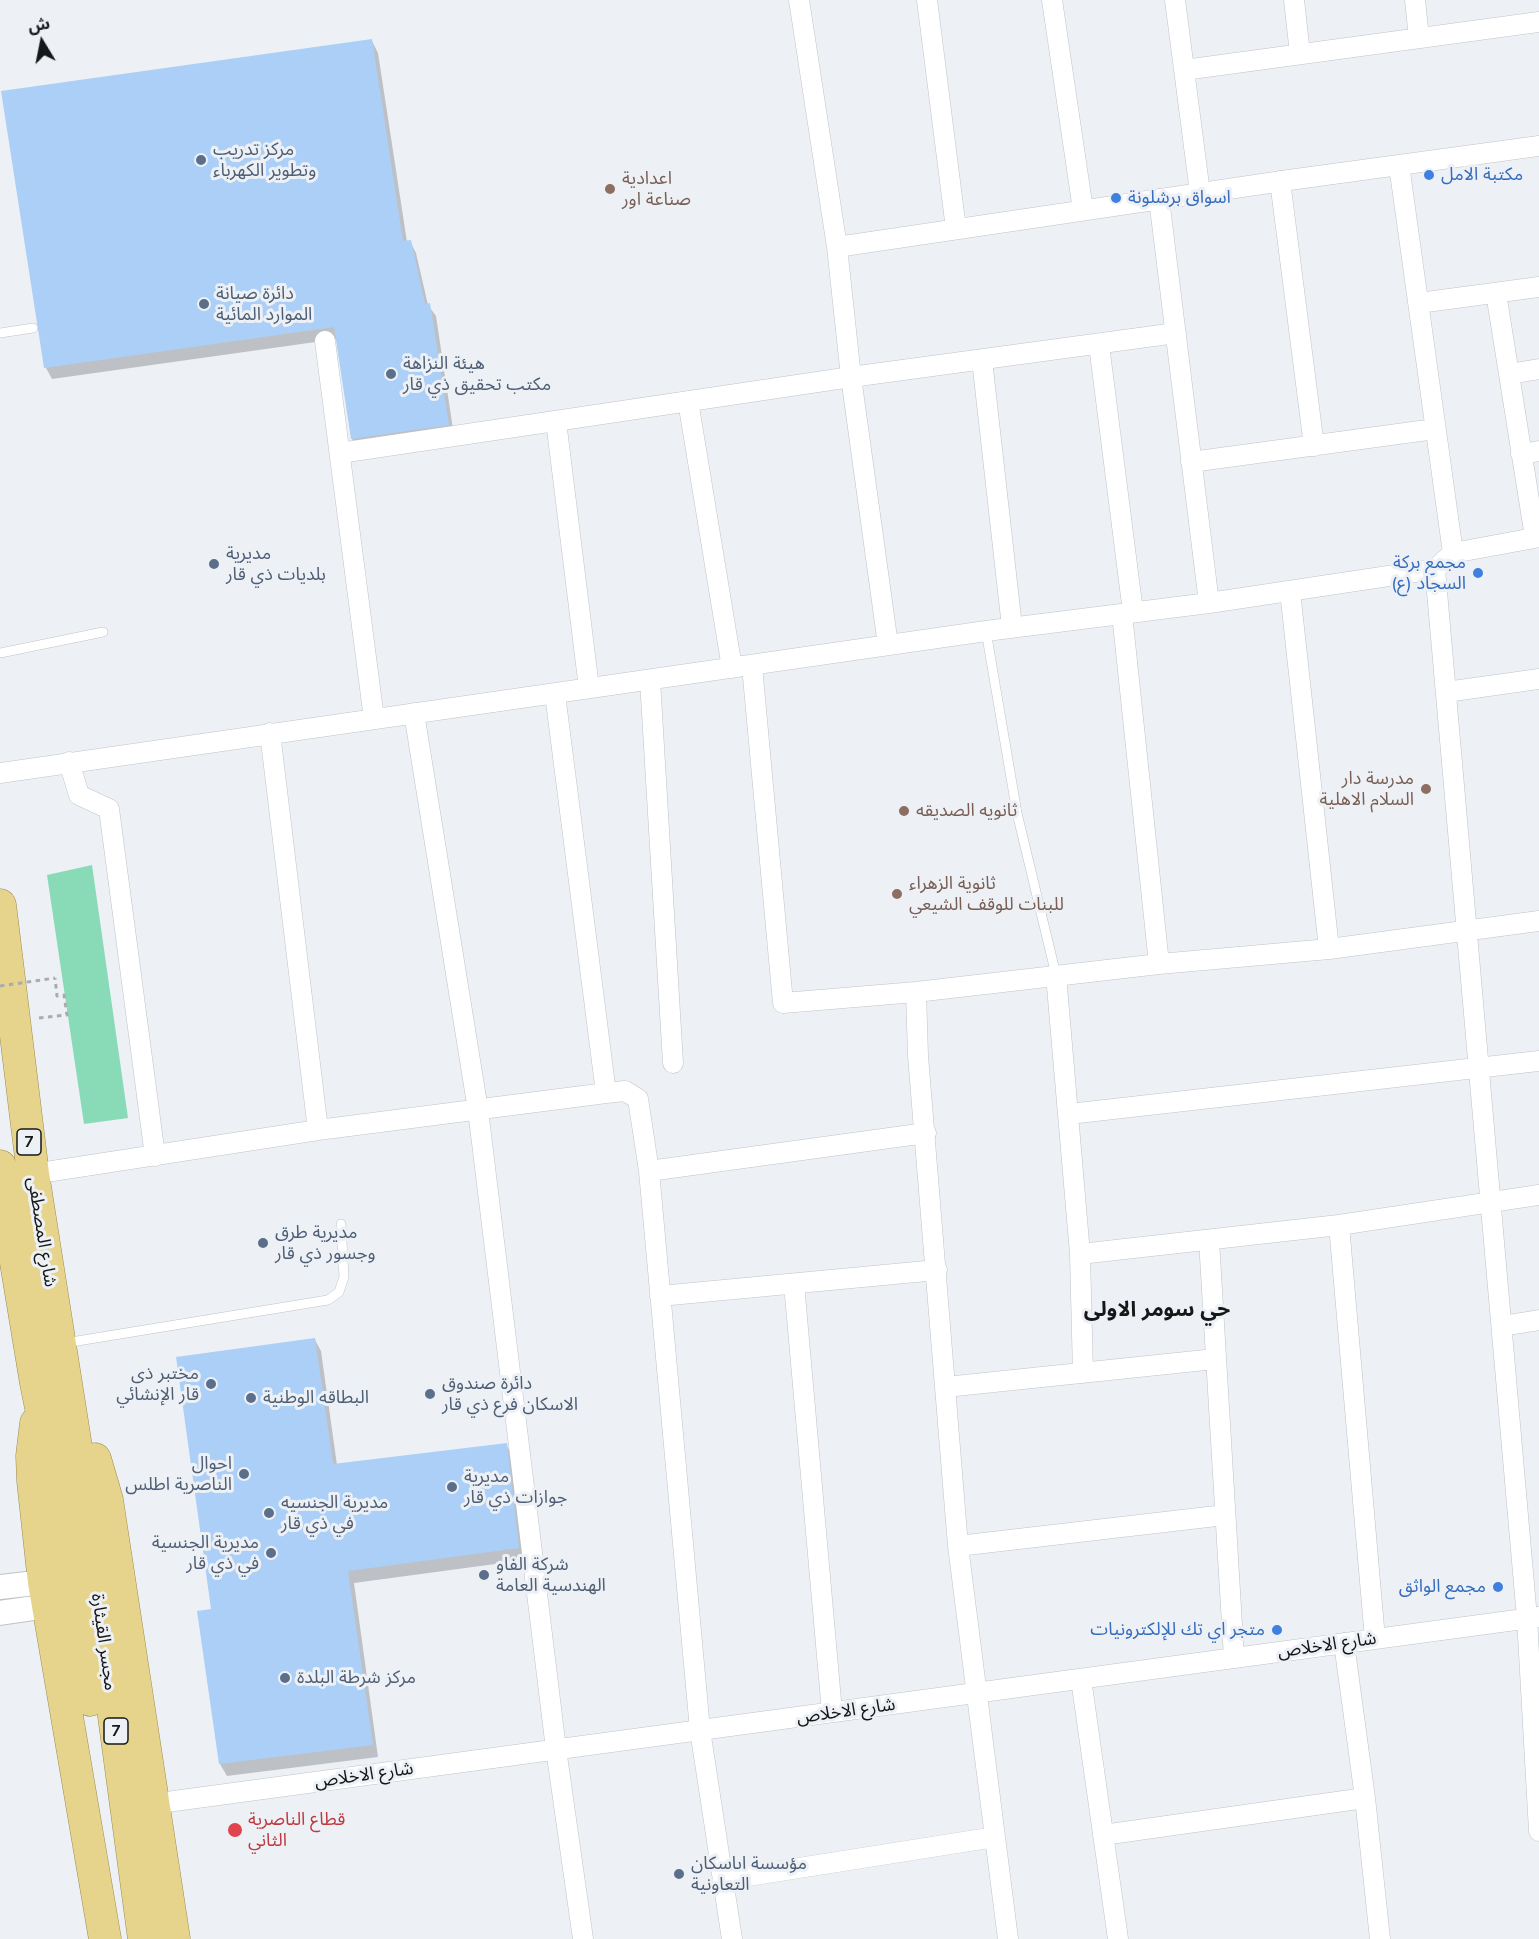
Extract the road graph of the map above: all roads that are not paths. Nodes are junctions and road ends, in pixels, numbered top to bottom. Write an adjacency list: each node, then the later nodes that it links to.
1 (799, 0): 18 (street)
2 (927, 0): 17 (street)
3 (1052, 0): 16 (street)
4 (1174, 0): 10 (street)
5 (1294, 0): 9 (street)
6 (1415, 0): 8 (street)
7 (1539, 22): 8 (street)
8 (1419, 38): 9 (street)
9 (1300, 54): 10 (street)
10 (1184, 70): 14 (street)
11 (1539, 146): 12 (street)
12 (1399, 165): 13 (street); 21 (street)
13 (1280, 181): 14 (street); 34 (street)
14 (1200, 193): 15 (street)
15 (1159, 199): 16 (street); 24 (street)
16 (1083, 210): 17 (street)
17 (956, 229): 18 (street)
18 (837, 247): 30 (street)
19 (1539, 287): 20 (street)
20 (1496, 293): 21 (street); 29 (street)
21 (1419, 303): 33 (street)
22 (33, 328): 23 (lane)
23 (0, 333)
24 (1176, 333): 26 (street); 37 (street)
25 (325, 341): 36 (street)
26 (1099, 345): 27 (street); 43 (street)
27 (981, 360): 30 (street); 44 (street)
28 (1539, 369): 29 (street)
29 (1509, 374): 35 (street)
30 (851, 377): 31 (street); 47 (street)
31 (688, 401): 32 (street); 50 (street)
32 (556, 421): 36 (street); 53 (street)
33 (1435, 429): 34 (street); 39 (street)
34 (1314, 446): 37 (street)
35 (1530, 452): 38 (street)
36 (340, 453): 57 (street)
37 (1191, 462): 42 (street)
38 (1537, 537): 39 (street)
39 (1453, 553): 40 (street)
40 (1435, 569): 41 (street); 54 (street)
41 (1290, 591): 42 (street); 64 (street)
42 (1209, 603): 43 (street)
43 (1128, 613): 44 (street); 65 (street)
44 (1012, 627): 45 (street)
45 (987, 631): 47 (street); 66 (lane)
46 (103, 632): 48 (lane)
47 (888, 645): 49 (street)
48 (0, 653)
49 (752, 666): 50 (street); 67 (street)
50 (732, 668): 52 (street)
51 (1539, 679): 54 (street)
52 (650, 680): 53 (street); 69 (street)
53 (590, 688): 55 (street)
54 (1446, 692): 63 (street)
55 (555, 694): 56 (street); 71 (street)
56 (414, 713): 57 (street); 72 (street)
57 (374, 719): 58 (street)
58 (270, 734): 59 (street); 74 (street)
59 (69, 762): 60 (street); 76 (street)
60 (0, 773)
61 (0, 904): 79 (highway, شارع المصطفى / 7)
62 (1539, 921): 63 (street)
63 (1468, 930): 64 (street); 70 (street)
64 (1329, 949): 65 (street)
65 (1159, 964): 66 (street)
66 (1056, 975): 67 (street); 73 (street)
67 (916, 992): 75 (street)
68 (1539, 1062): 70 (street)
69 (673, 1063)
70 (1479, 1069): 73 (street); 81 (street)
71 (606, 1093): 72 (street); 78 (street)
72 (478, 1110): 74 (street); 110 (street)
73 (1069, 1114): 85 (street)
74 (318, 1130): 76 (street)
75 (926, 1133): 78 (street); 86 (street)
76 (155, 1156): 79 (street)
77 (0, 1166): 94 (highway, شارع المصطفى / 7)
78 (649, 1171): 88 (street)
79 (33, 1174): 91 (highway, شارع المصطفى / 7)
80 (1539, 1195): 81 (street)
81 (1490, 1202): 83 (street); 90 (street)
82 (341, 1224): 91 (lane)
83 (1339, 1225): 84 (street); 103 (street)
84 (1209, 1240): 85 (street); 92 (street)
85 (1080, 1254): 93 (street)
86 (937, 1270): 87 (street); 95 (street)
87 (794, 1284): 88 (street); 108 (street)
88 (660, 1296): 109 (street)
89 (1539, 1320): 90 (street)
90 (1502, 1326): 102 (street)
91 (60, 1344): 94 (highway, شارع المصطفى / 7)
92 (1215, 1359): 93 (street); 96 (street)
93 (1083, 1373): 95 (street)
94 (51, 1381): 97 (highway, شارع المصطفى / 7); 100 (highway); 112 (highway)
95 (946, 1387): 98 (street)
96 (1225, 1515): 98 (street); 105 (street)
97 (77, 1524): 117 (highway, مجسر القيثارة / 7); 119 (highway, مجسر القيثارة / 7)
98 (958, 1546): 107 (street)
99 (0, 1587): 100 (street)
100 (46, 1594): 101 (street); 118 (highway)
101 (0, 1613)
102 (1533, 1618): 103 (street, شارع الاخلاص); 113 (street)
103 (1375, 1639): 104 (street, شارع الاخلاص)
104 (1344, 1643): 105 (street, شارع الاخلاص); 111 (street)
105 (1234, 1658): 106 (street, شارع الاخلاص)
106 (1082, 1678): 107 (street, شارع الاخلاص); 114 (street)
107 (978, 1693): 108 (street, شارع الاخلاص); 115 (street)
108 (832, 1712): 109 (street, شارع الاخلاص)
109 (700, 1730): 110 (street, شارع الاخلاص); 116 (street)
110 (556, 1749): 112 (street, شارع الاخلاص); 120 (street)
111 (1365, 1798): 114 (street); 124 (street)
112 (153, 1804): 117 (highway)
113 (1539, 1829)
114 (1103, 1835): 123 (street)
115 (995, 1837): 116 (street); 122 (street)
116 (723, 1880): 121 (street)
117 (166, 1936)
118 (105, 1939)
119 (123, 1939)
120 (583, 1939)
121 (732, 1939)
122 (1008, 1939)
123 (1118, 1939)
124 (1376, 1939)

